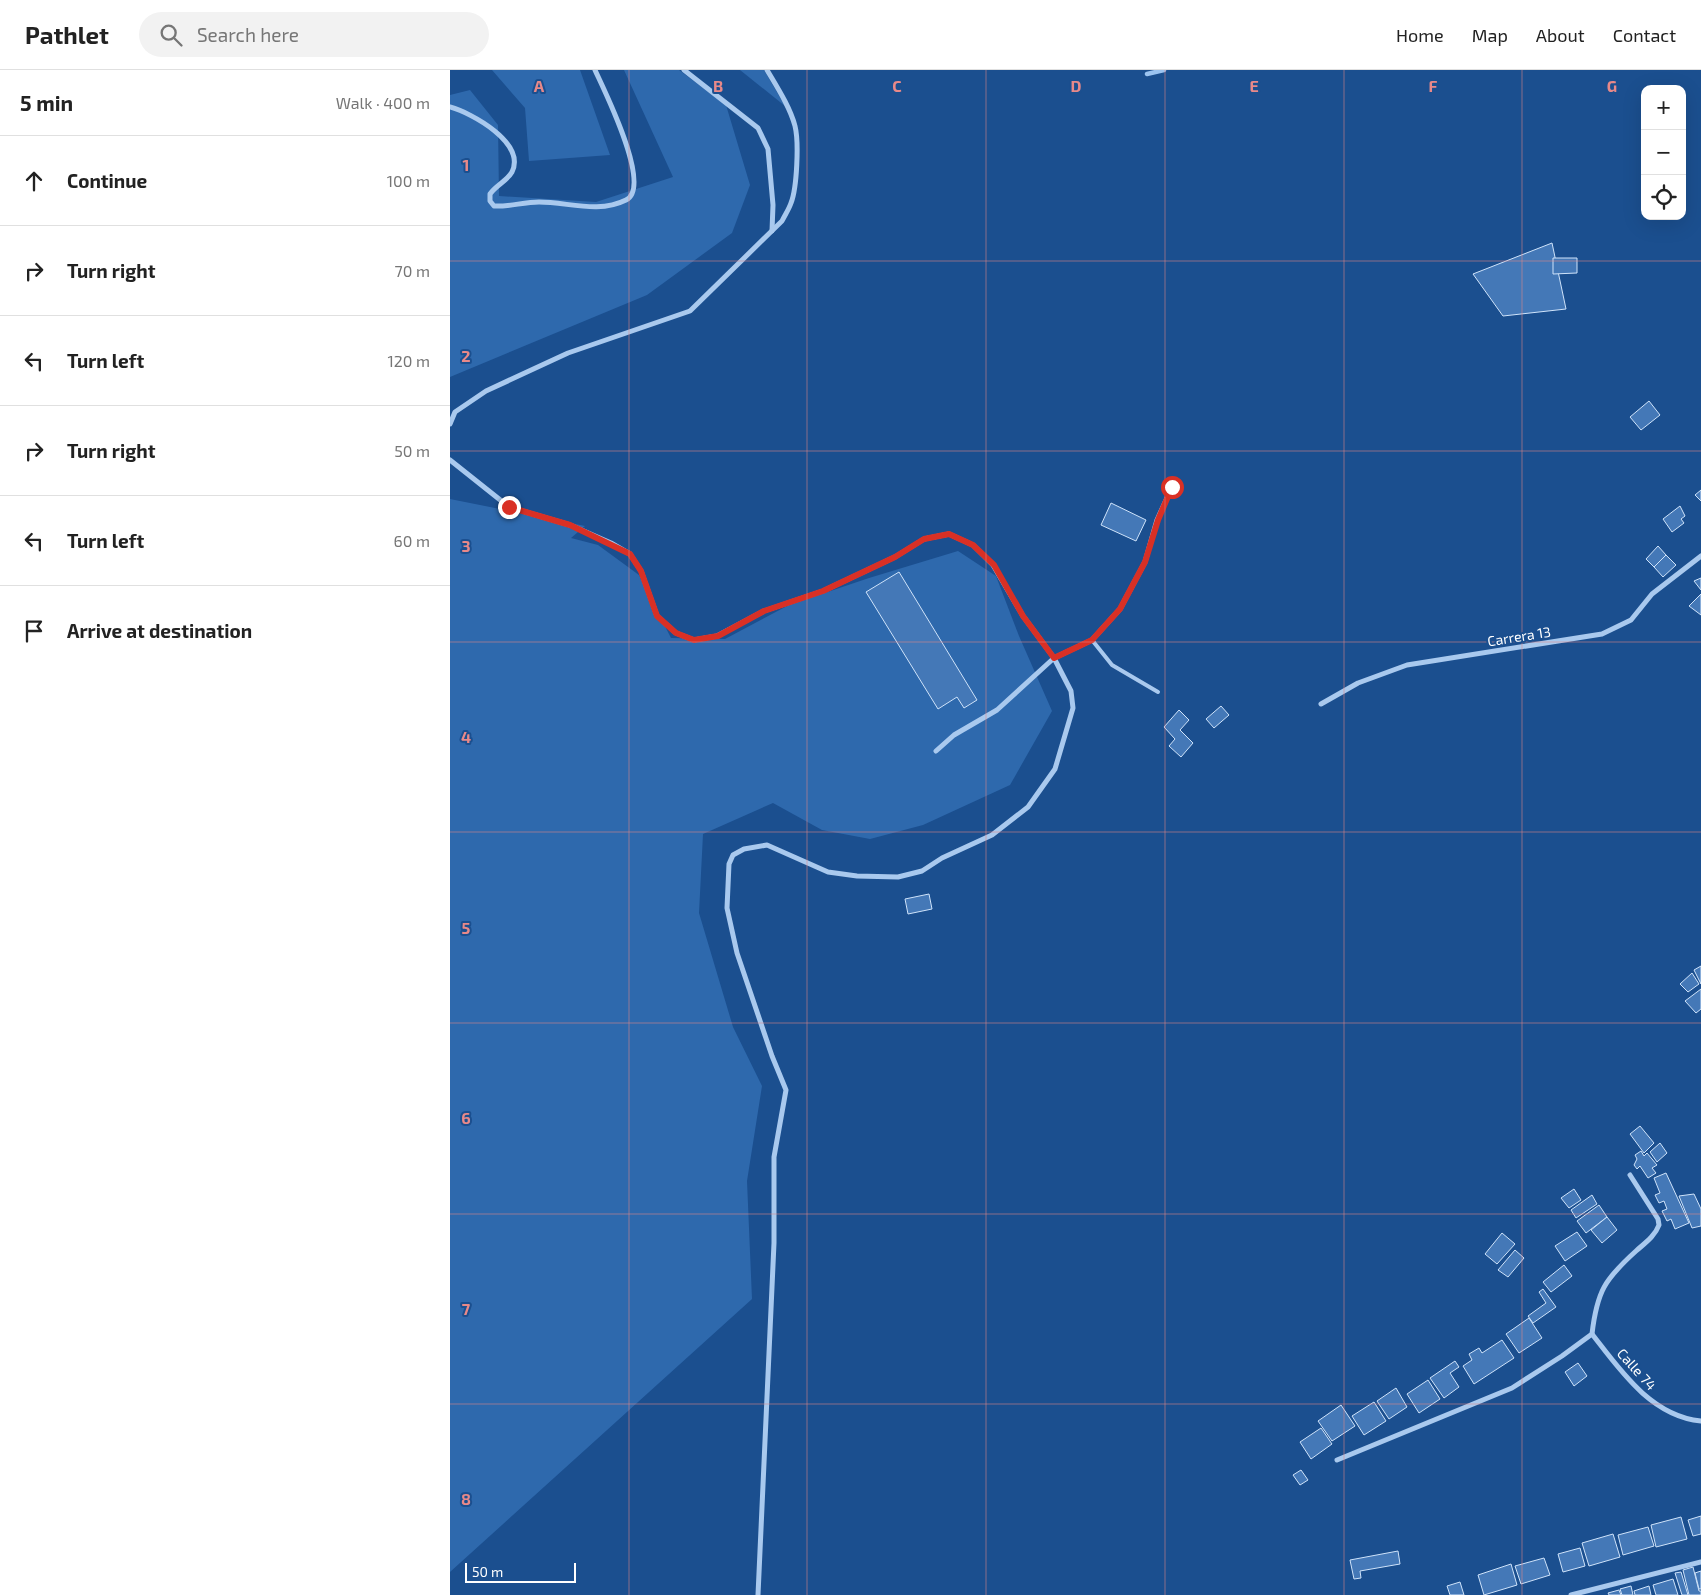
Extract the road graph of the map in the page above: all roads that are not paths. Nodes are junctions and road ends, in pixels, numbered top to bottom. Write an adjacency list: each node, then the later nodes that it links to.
1 (595, 70): 4 (street)
2 (684, 70): 5 (street)
3 (767, 70): 5 (street)
4 (450, 108)
5 (772, 232): 6 (street)
6 (450, 424)
7 (450, 460): 11 (street)
8 (1172, 487): 10 (street)
9 (1701, 556): 13 (street, Carrera 13)
10 (1092, 640): 11 (street); 12 (lane)
11 (1054, 658): 14 (street); 20 (street)
12 (1158, 692)
13 (1321, 704)
14 (936, 751)
15 (1630, 1175): 16 (street)
16 (1592, 1334): 17 (street, Calle 74); 18 (street)
17 (1701, 1421)
18 (1337, 1460)
19 (1701, 1562): 21 (street)
20 (758, 1595)
21 (1571, 1595)

